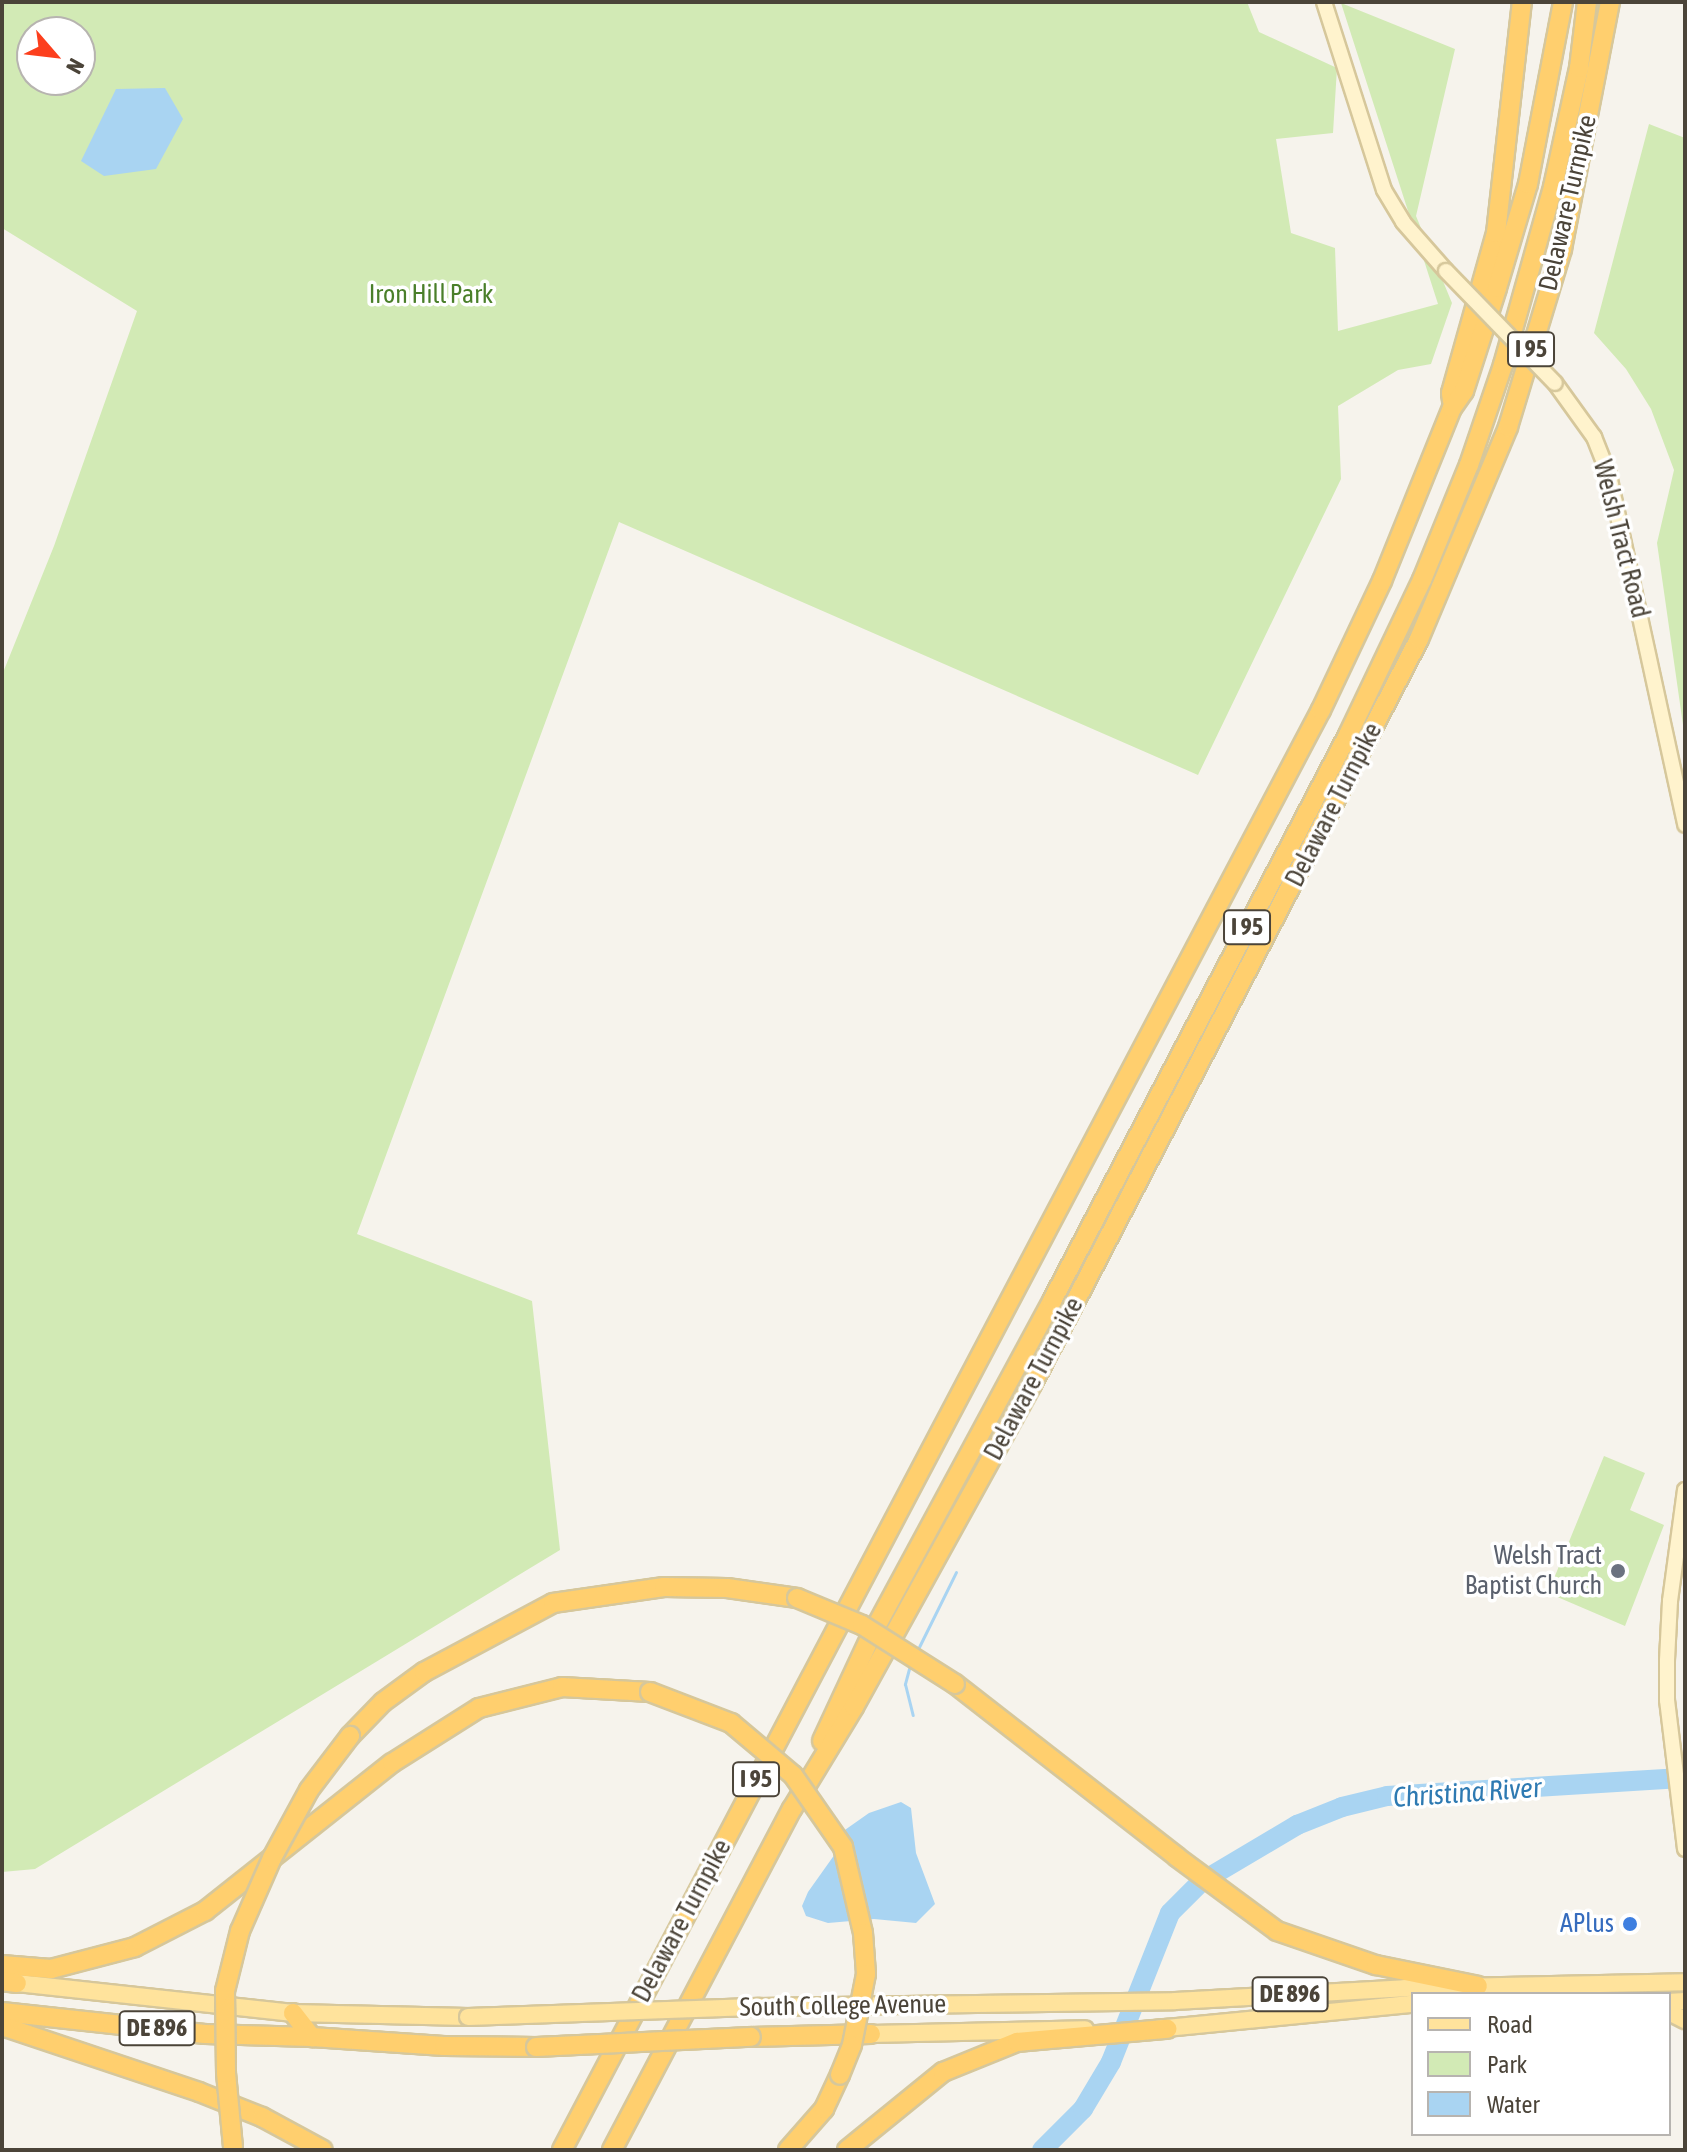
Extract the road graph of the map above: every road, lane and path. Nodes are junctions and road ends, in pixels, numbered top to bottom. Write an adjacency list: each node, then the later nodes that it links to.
1 (1324, 2): 7 (street, Welsh Tract Road, bridge)
2 (1522, 2): 6 (highway, Delaware Turnpike / I 95)
3 (1563, 2): 6 (highway, Delaware Turnpike / I 95)
4 (1587, 2): 9 (highway, Delaware Turnpike / I 95)
5 (1610, 2): 9 (highway, Delaware Turnpike / I 95)
6 (1452, 408): 25 (highway, Delaware Turnpike / I 95)
7 (1685, 825)
8 (1685, 1490): 10 (street)
9 (792, 1809): 26 (highway, Delaware Turnpike / I 95)
10 (1685, 1849)
11 (2, 1965): 27 (highway, bridge)
12 (9, 1982): 17 (main road, South College Avenue / DE 896)
13 (1685, 1982): 14 (main road, South College Avenue / DE 896)
14 (1478, 1986): 17 (main road, South College Avenue / DE 896, bridge); 23 (highway, bridge)
15 (1411, 2004): 19 (main road, DE 896)
16 (2, 2012): 22 (highway, South College Avenue / DE 896)
17 (293, 2013): 22 (highway)
18 (2, 2026): 24 (highway)
19 (1167, 2029): 20 (highway)
20 (1096, 2033): 21 (main road, South College Avenue / DE 896); 28 (highway)
21 (871, 2034): 22 (highway, South College Avenue / DE 896, bridge)
22 (312, 2037)
23 (233, 2148)
24 (323, 2150)
25 (562, 2150)
26 (612, 2150)
27 (788, 2150)
28 (847, 2150)

